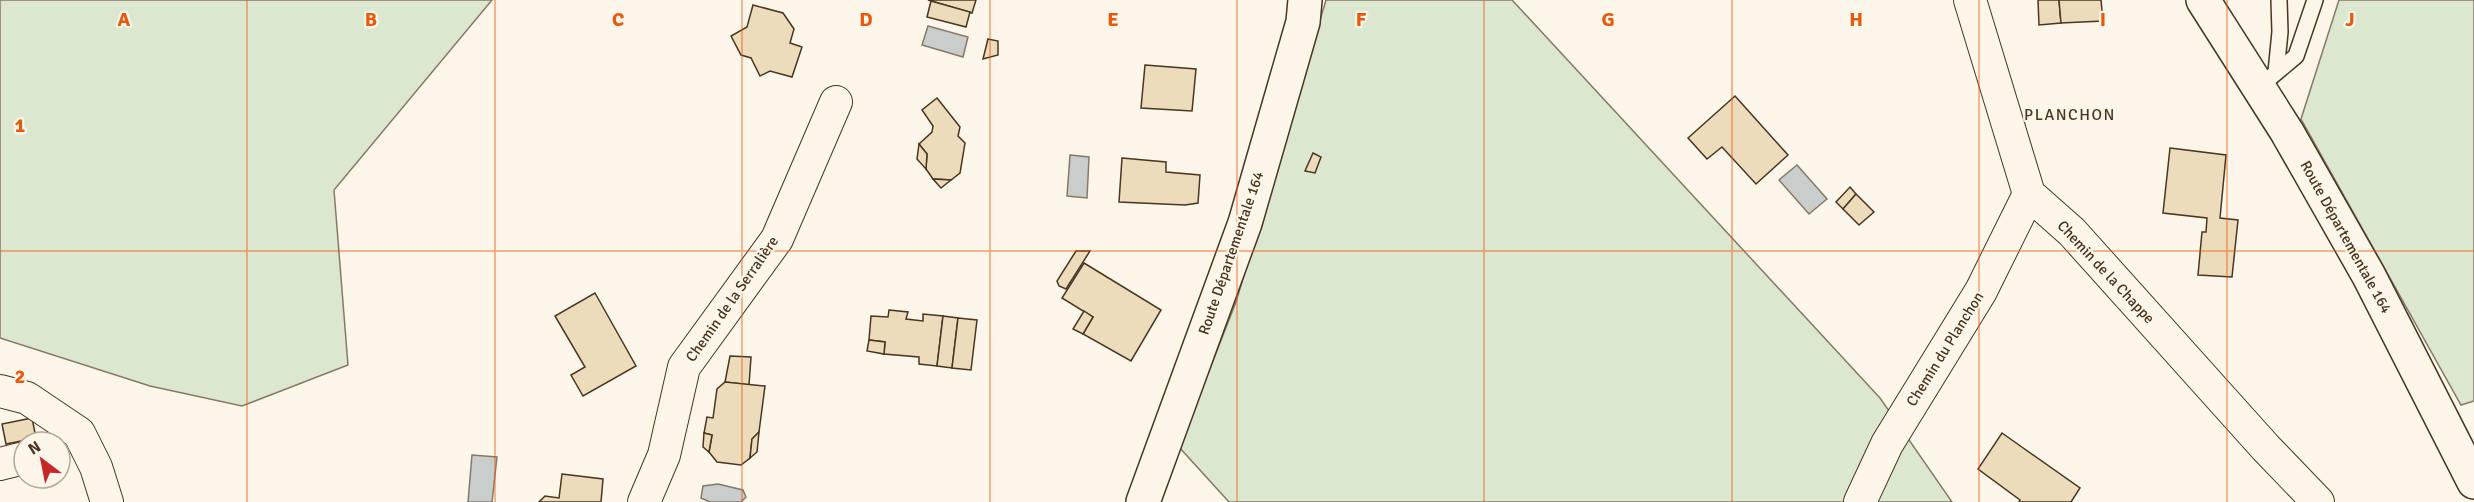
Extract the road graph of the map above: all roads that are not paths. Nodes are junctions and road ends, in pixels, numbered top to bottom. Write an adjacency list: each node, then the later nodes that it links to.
1 (1305, 0): 15 (street, Route Départementale 164)
2 (1970, 0): 8 (street)
3 (2203, 0): 6 (street, Route Départementale 164)
4 (2279, 0): 6 (lane)
5 (2315, 0): 6 (lane)
6 (2267, 80): 12 (street, Route Départementale 164)
7 (836, 102): 14 (street, Chemin de la Serralière)
8 (2029, 194): 16 (street, Chemin du Planchon); 17 (street, Chemin de la Chappe)
9 (0, 391): 11 (street)
10 (72, 452): 11 (street)
11 (96, 467): 13 (street)
12 (2474, 482)
13 (107, 502)
14 (644, 502)
15 (1143, 502)
16 (1860, 502)
17 (2318, 502)

